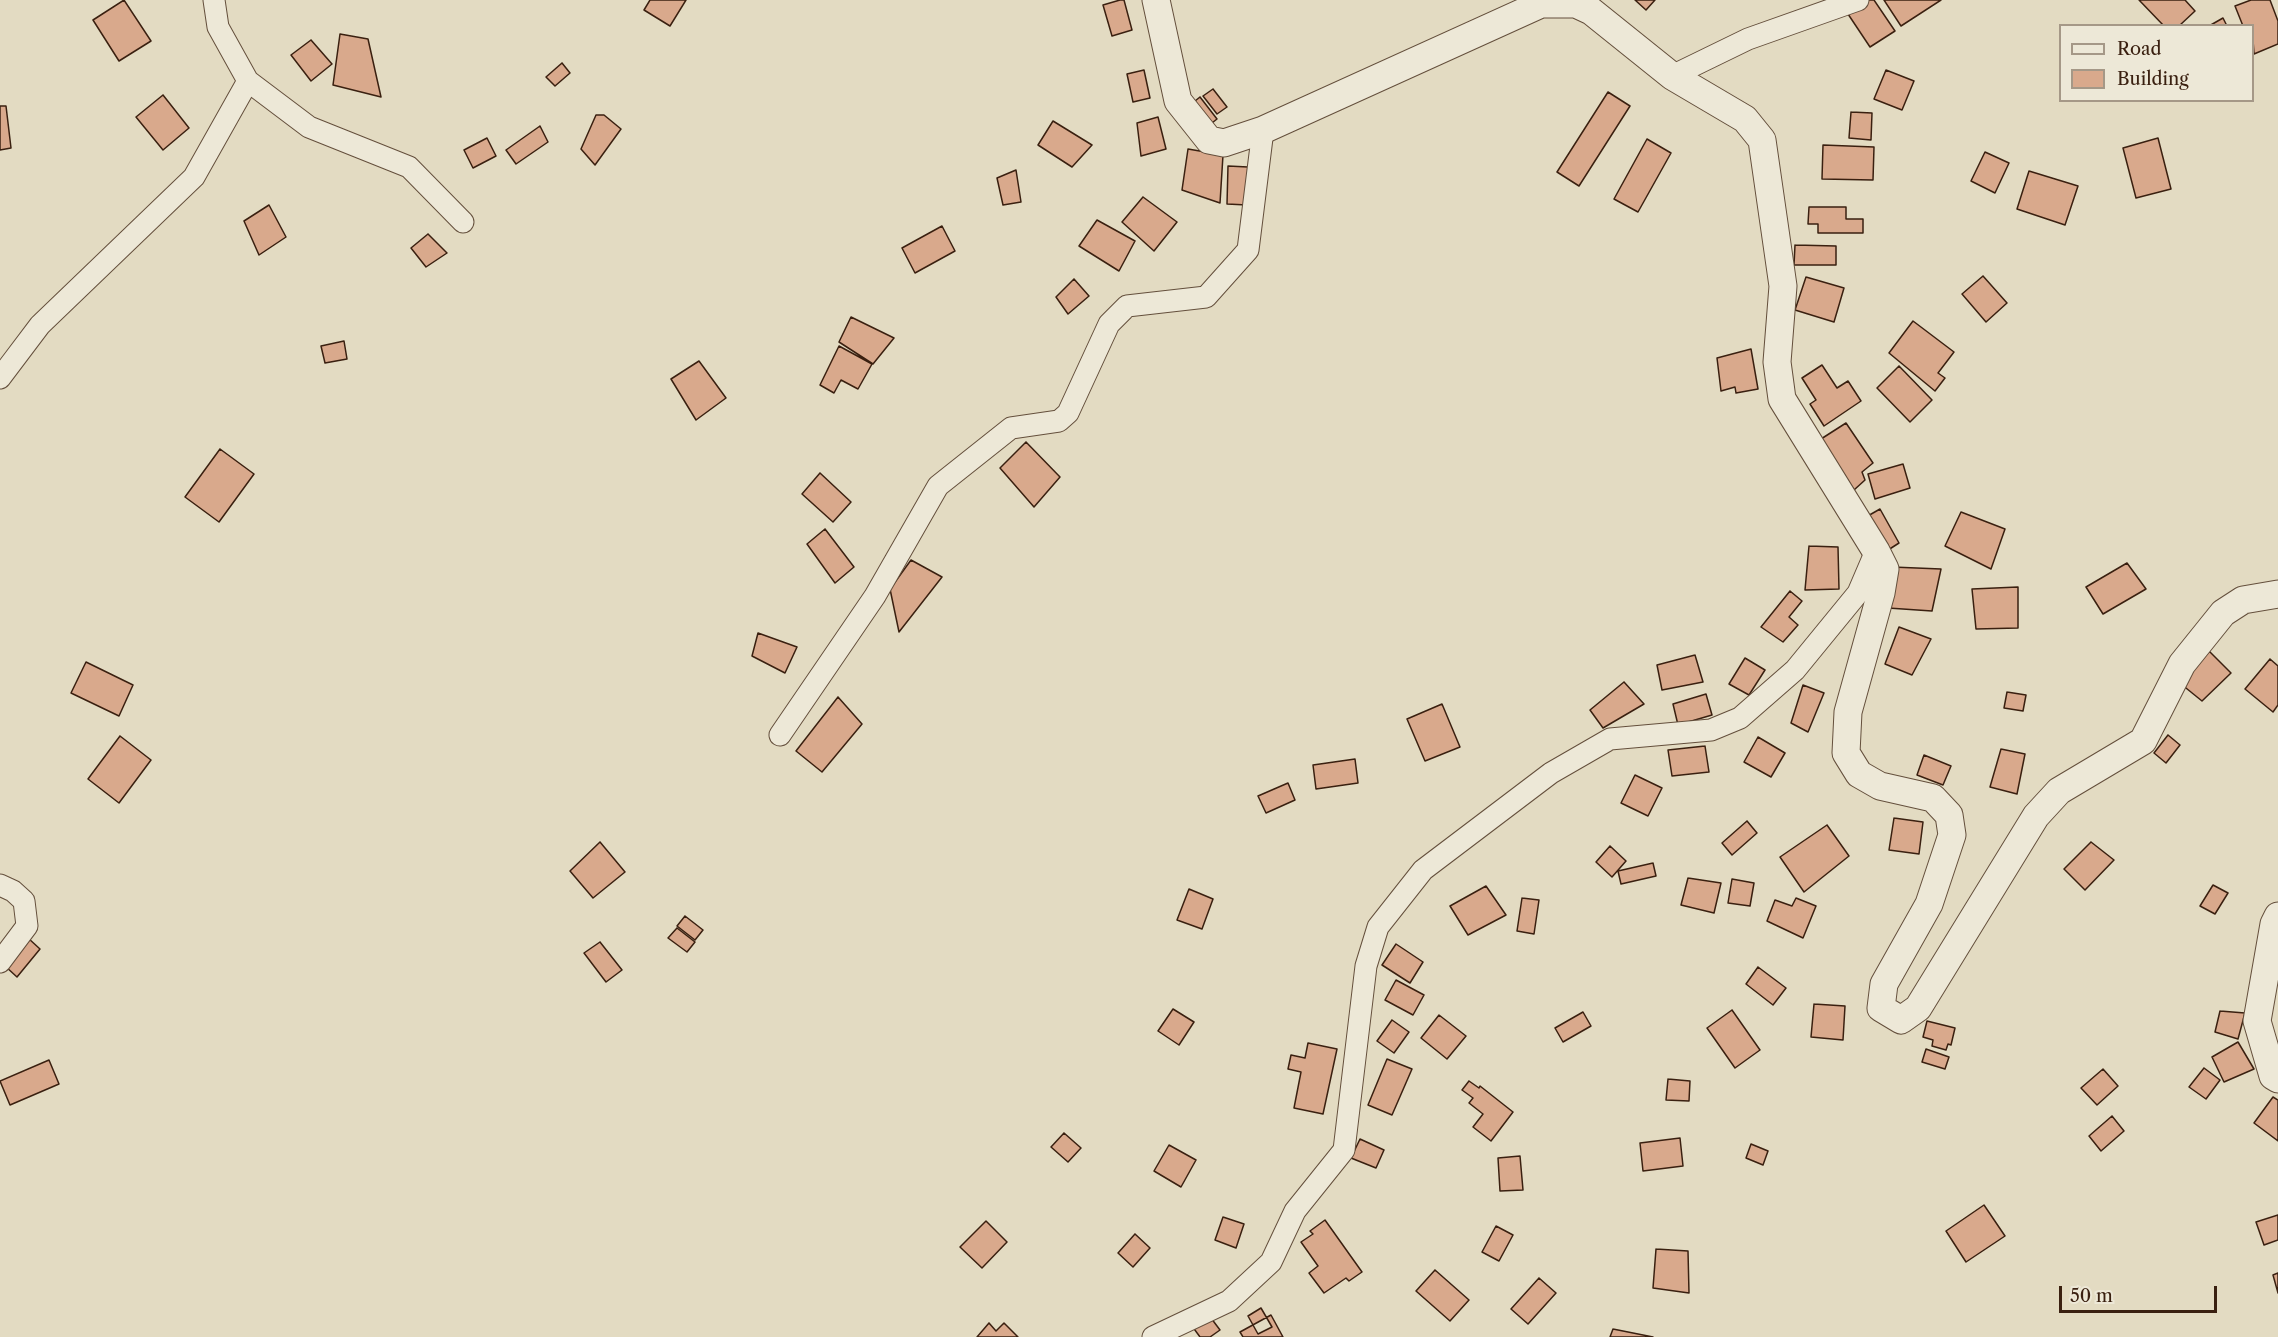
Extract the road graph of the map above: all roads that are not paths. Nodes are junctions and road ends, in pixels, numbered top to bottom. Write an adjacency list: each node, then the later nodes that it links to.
1 (214, 0): 5 (street)
2 (1156, 0): 6 (street)
3 (1858, 0): 4 (street)
4 (1672, 76): 6 (street); 9 (street)
5 (248, 81): 7 (street); 8 (street)
6 (1263, 130): 11 (street)
7 (463, 222)
8 (0, 378)
9 (1876, 551): 10 (street); 16 (street)
10 (2278, 594)
11 (780, 735)
12 (0, 885): 14 (street)
13 (2278, 916): 15 (street)
14 (0, 962)
15 (2278, 1079)
16 (1153, 1337)

